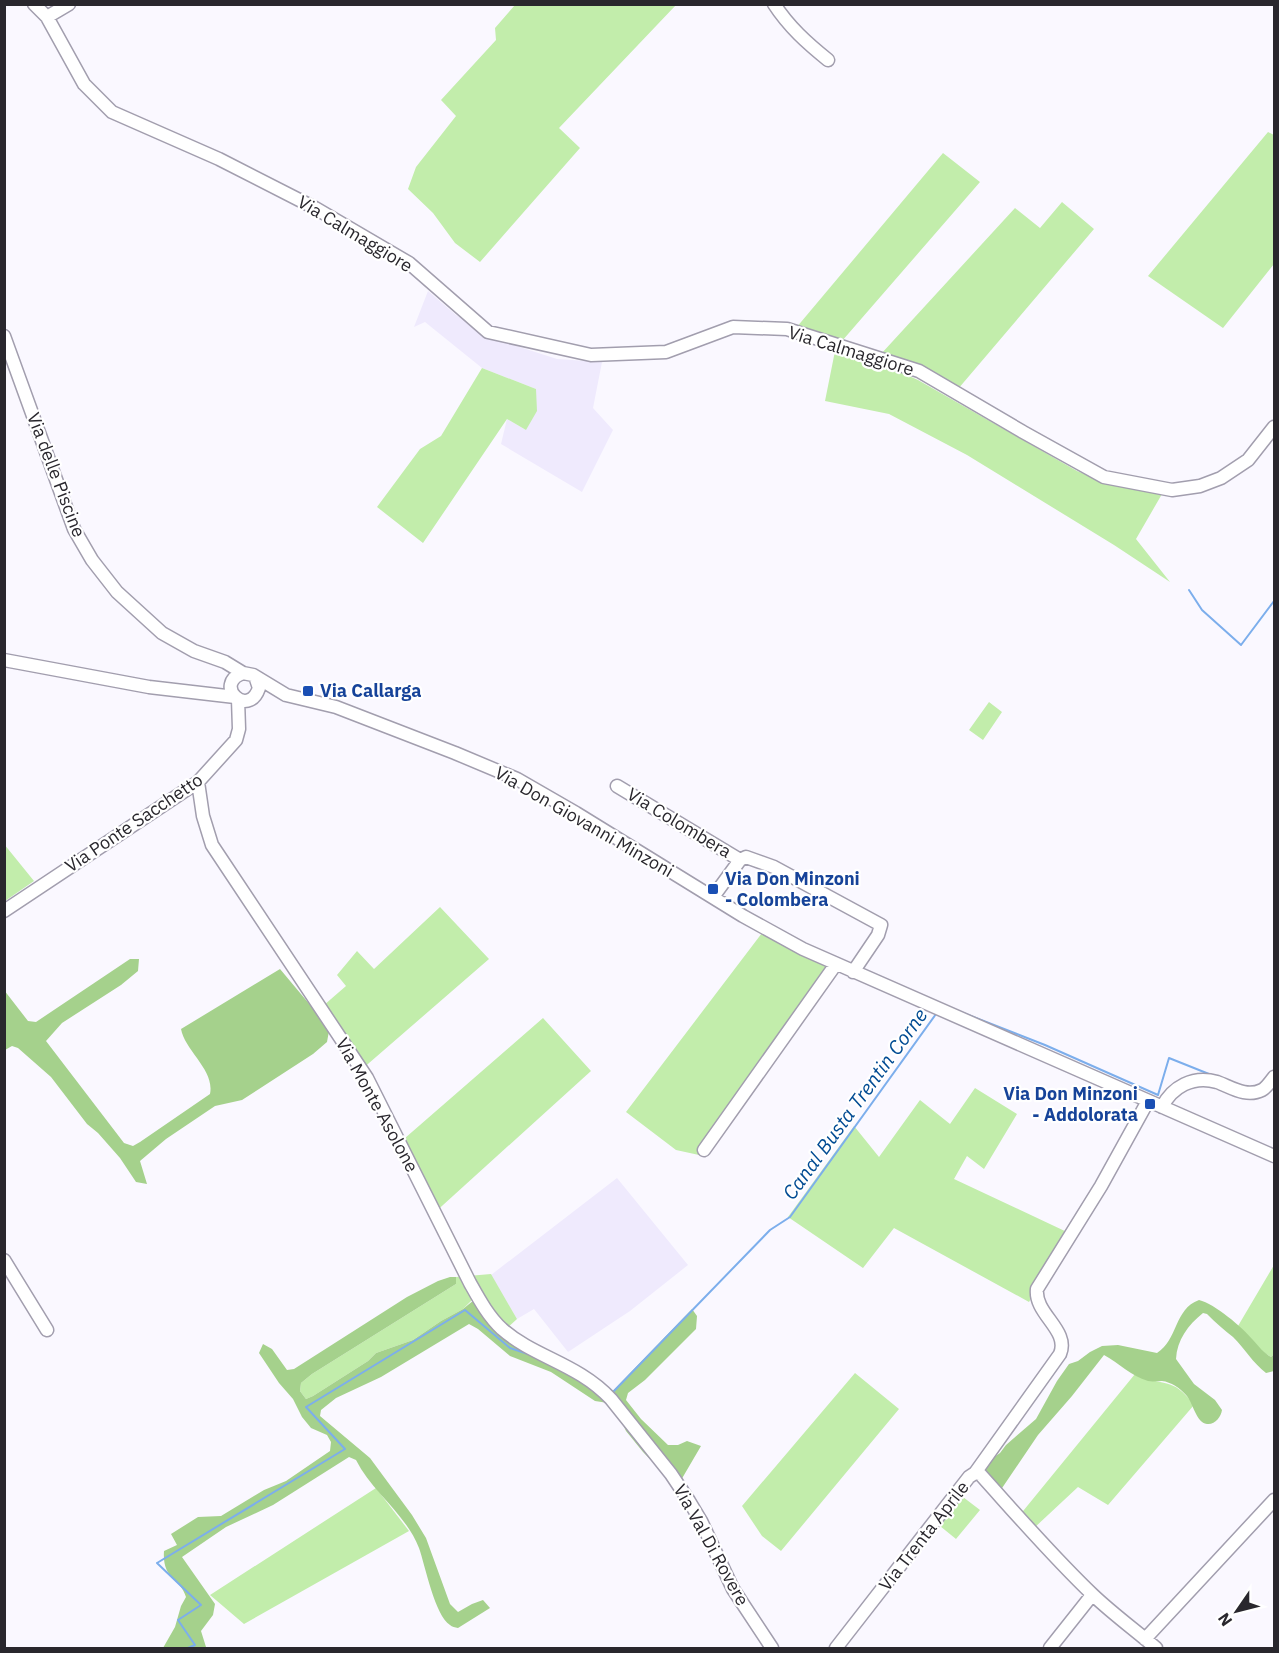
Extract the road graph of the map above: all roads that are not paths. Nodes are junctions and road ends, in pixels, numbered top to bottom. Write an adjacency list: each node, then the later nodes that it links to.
1 (34, 4): 4 (street, Via Calmaggiore)
2 (69, 4): 4 (street)
3 (774, 4): 5 (street)
4 (47, 16): 7 (street, Via Calmaggiore)
5 (828, 60)
6 (6, 343): 10 (street, Via delle Piscine)
7 (1275, 427)
8 (4, 660): 10 (street)
9 (256, 679): 10 (street, Via delle Piscine); 10 (street); 11 (street, Via delle Piscine)
10 (239, 690): 11 (street); 12 (street, Via Ponte Sacchetto)
11 (286, 695): 15 (street, Via Don Giovanni Minzoni)
12 (198, 782): 16 (street, Via Ponte Sacchetto); 26 (street, Via Monte Asolone)
13 (617, 786): 14 (street, Via Colombera)
14 (740, 860): 15 (street, Via Colombera); 18 (street, Via Colombera)
15 (712, 897): 17 (street, Via Don Giovanni Minzoni)
16 (4, 911)
17 (836, 964): 18 (street, Via Don Giovanni Minzoni); 22 (street)
18 (853, 972): 20 (street, Via Don Giovanni Minzoni)
19 (1275, 1077): 21 (street)
20 (1148, 1101): 21 (street, Via Don Giovanni Minzoni); 27 (street)
21 (1162, 1107): 23 (street, Via Don Giovanni Minzoni)
22 (704, 1150)
23 (1275, 1156)
24 (4, 1260): 25 (street)
25 (46, 1330)
26 (601, 1388): 31 (street, Via Val Di Rovere)
27 (975, 1473): 29 (street, Via Trenta Aprile); 32 (street, Via Trenta Aprile)
28 (1275, 1500): 30 (street)
29 (1092, 1594): 30 (street, Via Trenta Aprile); 33 (street)
30 (1145, 1639): 34 (street, Via Trenta Aprile)
31 (772, 1648)
32 (836, 1648)
33 (1050, 1648)
34 (1156, 1648)

